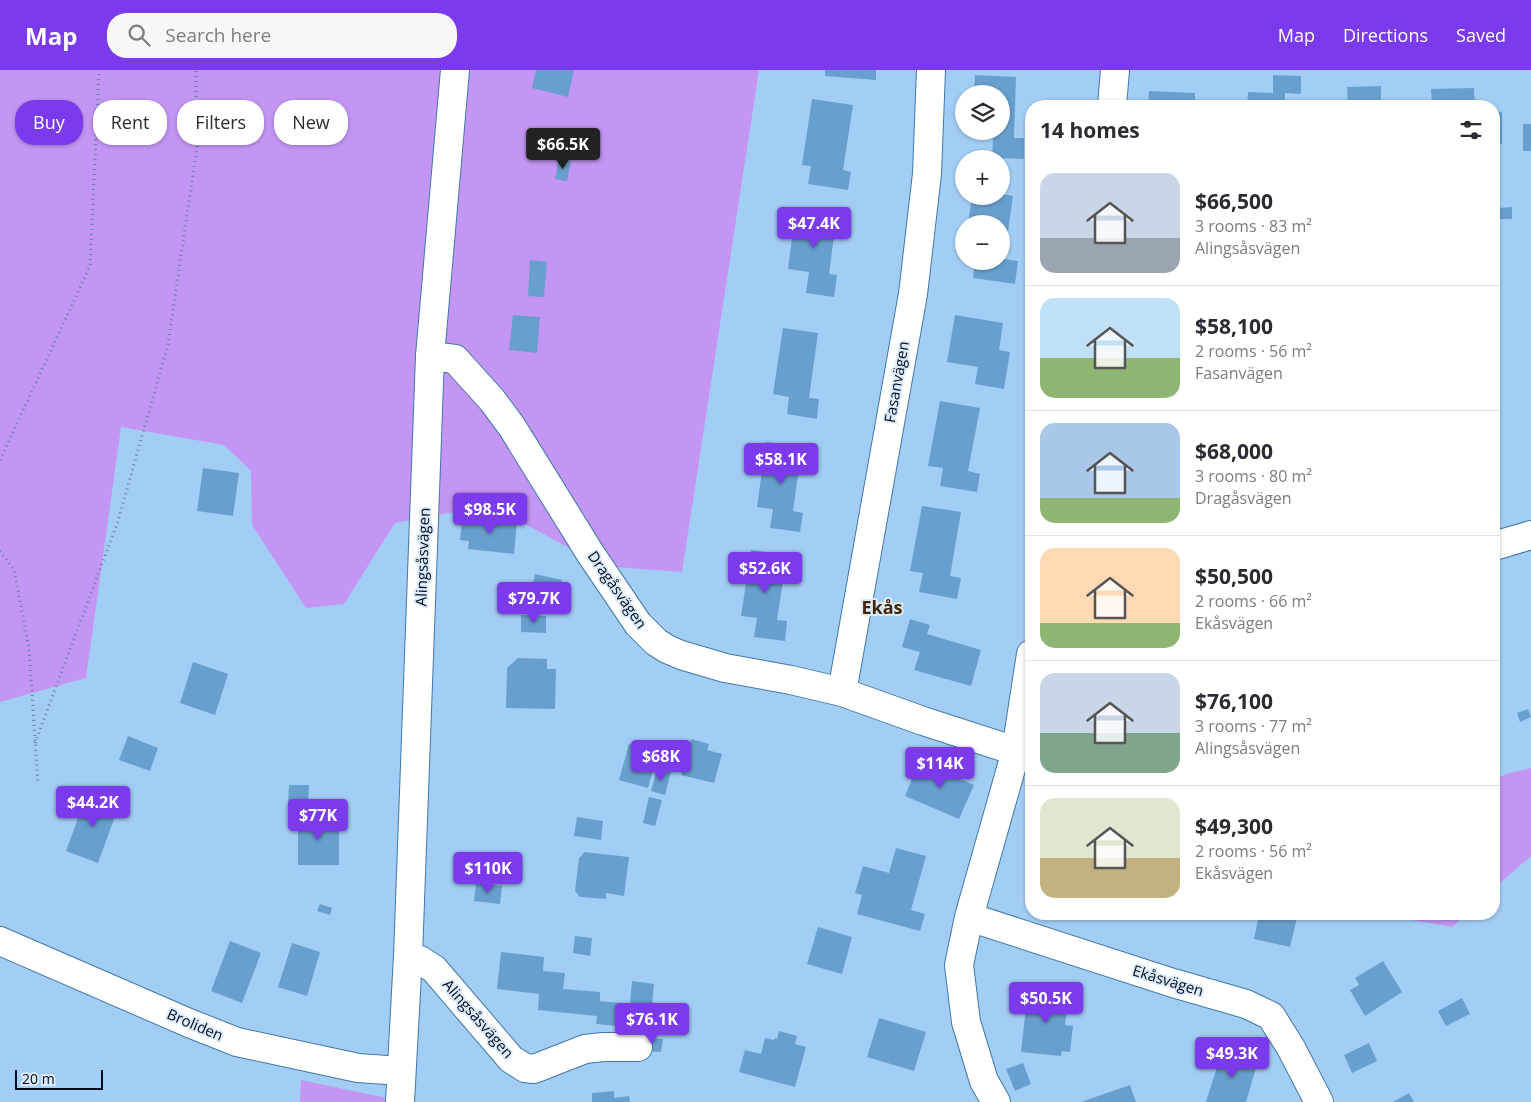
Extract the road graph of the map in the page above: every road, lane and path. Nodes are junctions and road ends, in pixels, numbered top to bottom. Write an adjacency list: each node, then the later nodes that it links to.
1 (99, 70): 8 (path)
2 (196, 70): 14 (path)
3 (455, 70): 7 (street, Alingsåsvägen)
4 (931, 70): 12 (street, Fasanvägen)
5 (1115, 70): 6 (street)
6 (1112, 100)
7 (430, 356): 12 (street, Dragåsvägen); 19 (street, Alingsåsvägen)
8 (0, 460)
9 (1531, 535): 10 (street)
10 (1500, 544)
11 (0, 551): 14 (path)
12 (842, 692): 15 (street, Dragåsvägen)
13 (1025, 739): 15 (street)
14 (35, 743): 16 (path)
15 (1024, 753): 17 (street)
16 (38, 784)
17 (969, 918): 23 (street); 24 (street, Ekåsvägen)
18 (0, 941): 21 (street, Broliden)
19 (408, 956): 20 (street, Alingsåsvägen); 21 (street, Alingsåsvägen)
20 (638, 1047)
21 (401, 1072): 22 (street, Alingsåsvägen)
22 (400, 1102)
23 (996, 1102)
24 (1320, 1102)

